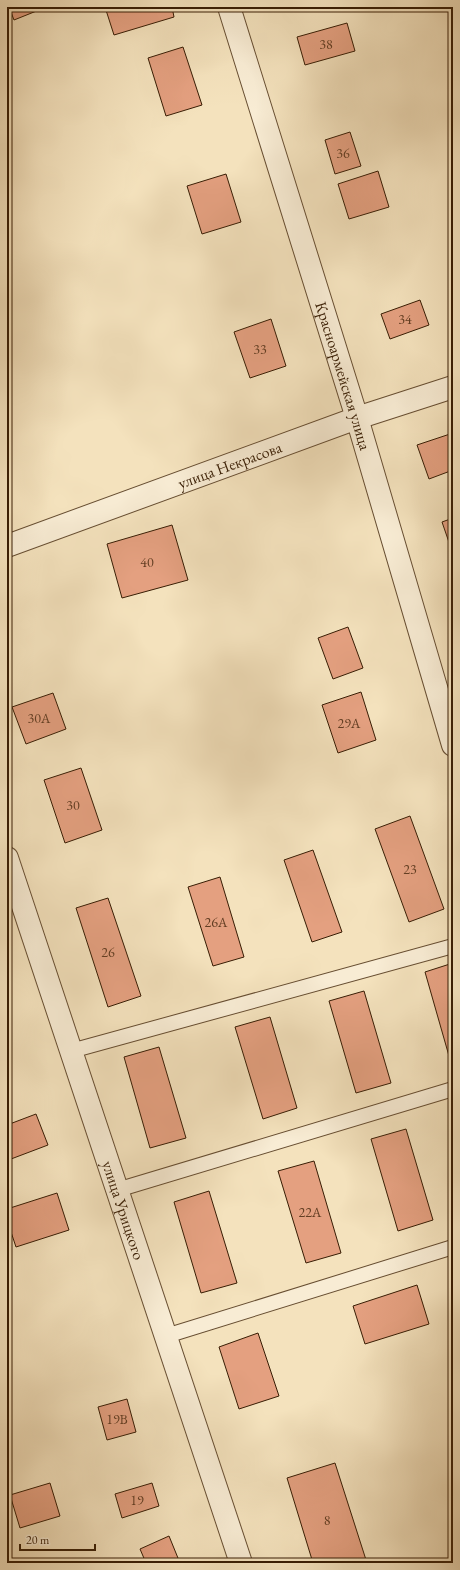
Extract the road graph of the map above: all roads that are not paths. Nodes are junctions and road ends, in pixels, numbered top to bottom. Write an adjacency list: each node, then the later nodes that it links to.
1 (230, 7): 3 (street, Красноармейская улица)
2 (453, 388): 3 (street, улица Некрасова)
3 (357, 418): 4 (street, улица Некрасова); 5 (street, Красноармейская улица)
4 (7, 546)
5 (453, 745)
6 (8, 865): 8 (street, улица Урицкого)
7 (453, 946): 8 (lane)
8 (71, 1051): 10 (street, улица Урицкого)
9 (453, 1089): 10 (lane)
10 (117, 1190): 12 (street, улица Урицкого)
11 (453, 1247): 12 (lane)
12 (166, 1336): 13 (street, улица Урицкого)
13 (241, 1563)

